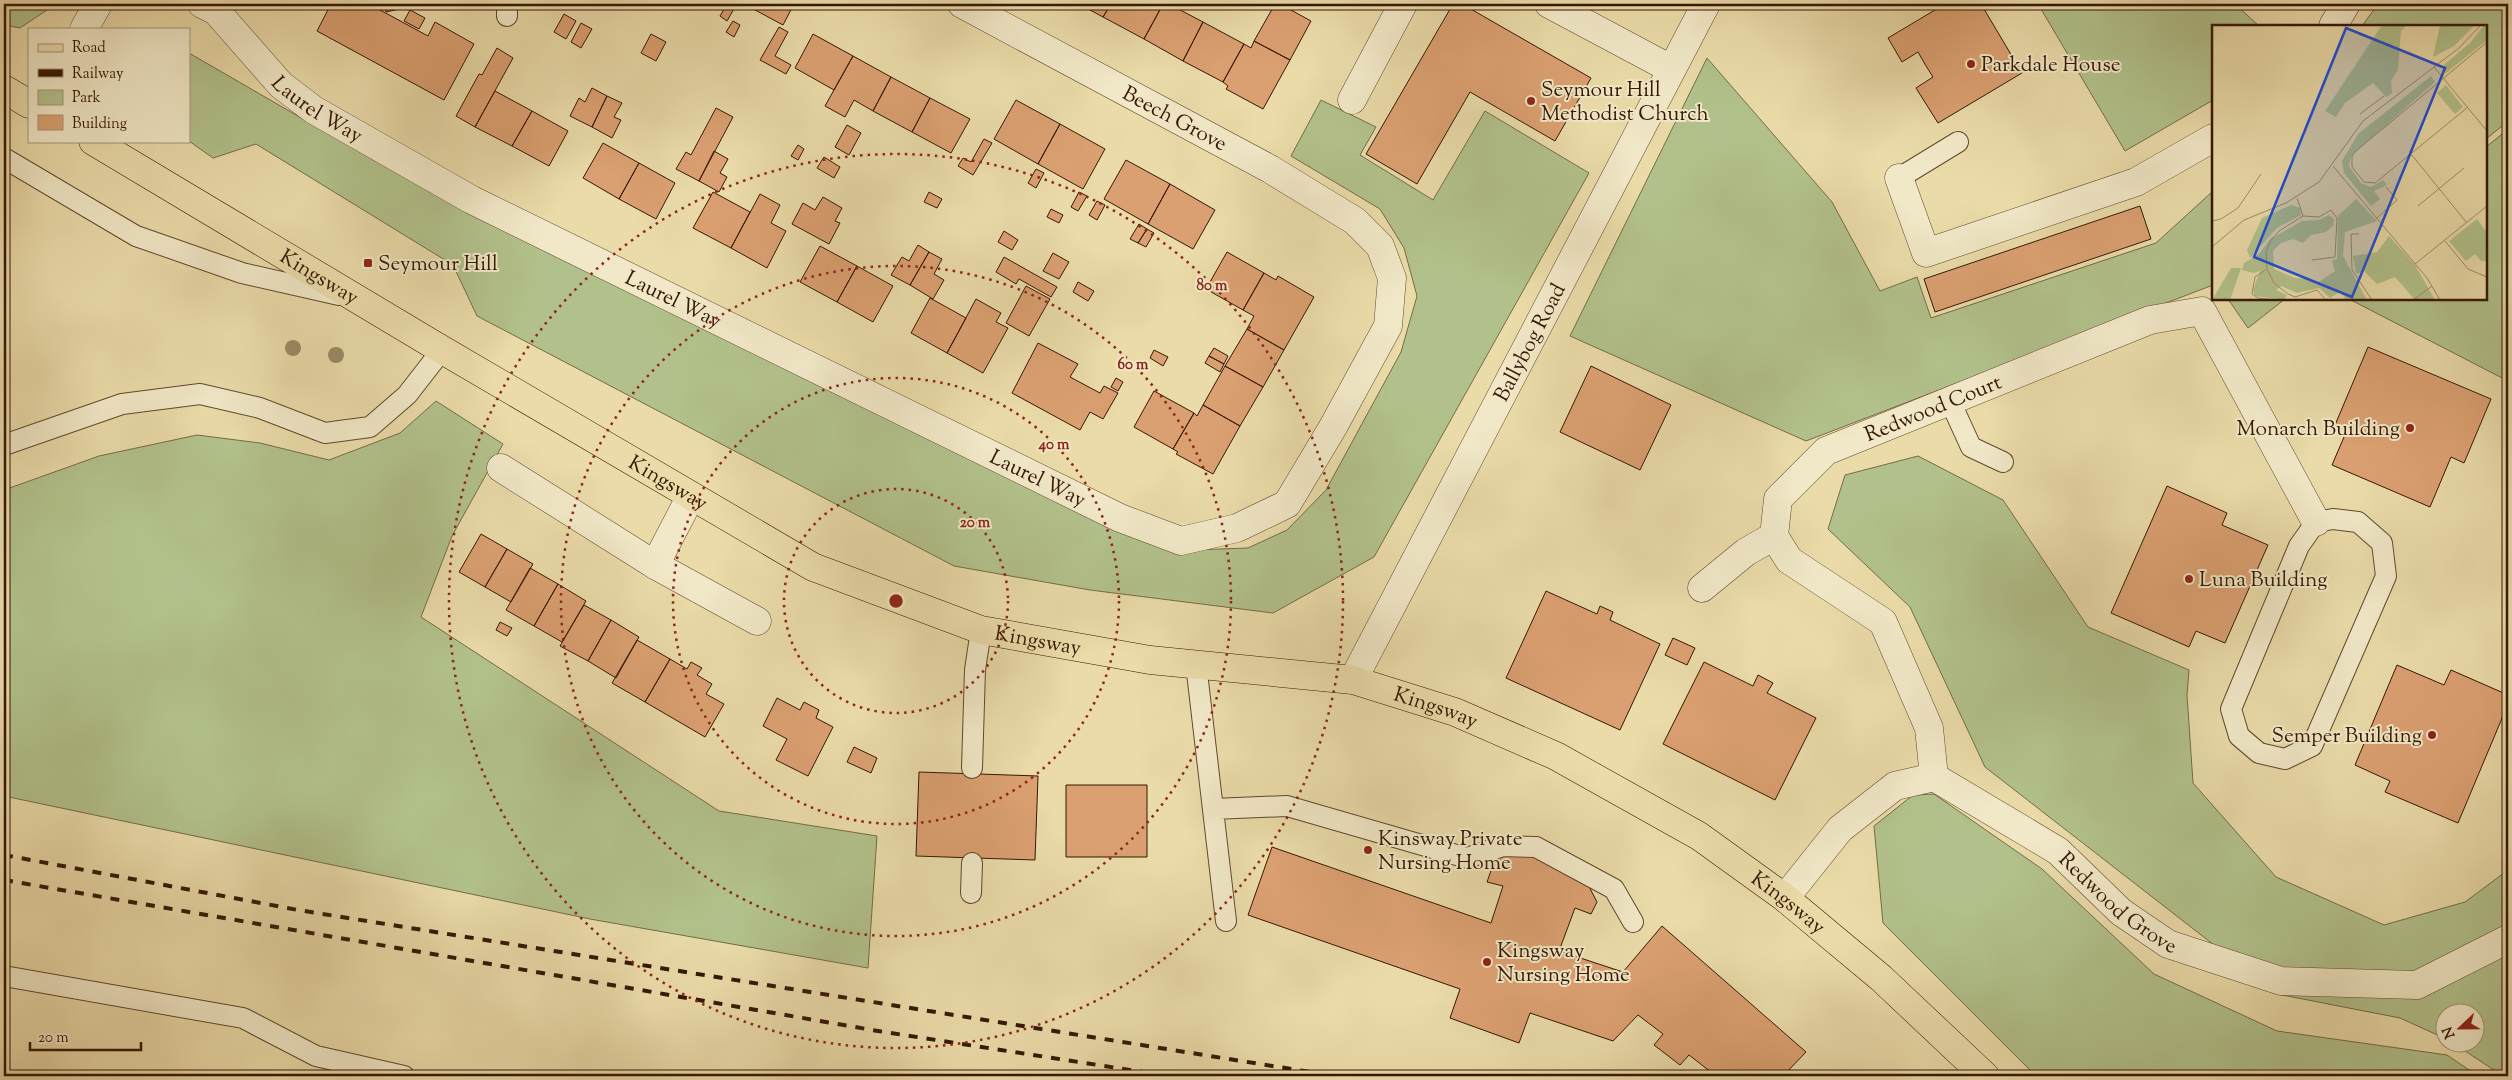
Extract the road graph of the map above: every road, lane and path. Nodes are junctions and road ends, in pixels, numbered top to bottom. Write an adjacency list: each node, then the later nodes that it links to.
1 (98, 4): 9 (street)
2 (202, 4): 19 (street, Laurel Way)
3 (962, 4): 19 (street, Beech Grove)
4 (1403, 4): 12 (street)
5 (1549, 4): 10 (street)
6 (1706, 4): 10 (street, Ballybog Road)
7 (2346, 4): 8 (street)
8 (2334, 25)
9 (85, 28)
10 (1671, 68): 34 (street, Ballybog Road)
11 (4, 89): 13 (main road)
12 (1352, 100)
13 (28, 103)
14 (2212, 139): 18 (street)
15 (95, 142): 20 (main road, Kingsway)
16 (1958, 142): 18 (lane)
17 (4, 158): 20 (lane)
18 (1899, 178)
19 (1380, 246)
20 (358, 299): 21 (main road, Kingsway)
21 (442, 350): 23 (lane); 26 (main road, Kingsway)
22 (1950, 401): 24 (lane); 27 (street, Redwood Court); 28 (street, Redwood Court)
23 (4, 445)
24 (2003, 462)
25 (501, 468): 29 (street)
26 (691, 496): 29 (street); 32 (main road, Kingsway)
27 (2316, 522): 27 (lane)
28 (1774, 536): 30 (street); 36 (street)
29 (655, 565): 31 (street)
30 (1702, 588)
31 (757, 621)
32 (980, 630): 33 (main road, Kingsway); 35 (lane)
33 (1196, 664): 34 (main road, Kingsway); 37 (lane)
34 (1353, 680): 40 (main road, Kingsway)
35 (972, 768)
36 (1934, 777): 40 (street); 43 (street, Redwood Grove)
37 (1213, 809): 41 (lane); 42 (lane)
38 (972, 863): 39 (lane)
39 (971, 894)
40 (1785, 898): 46 (main road, Kingsway)
41 (1226, 921)
42 (1633, 922)
43 (2508, 939)
44 (4, 976): 45 (lane)
45 (404, 1076)
46 (1985, 1076)

